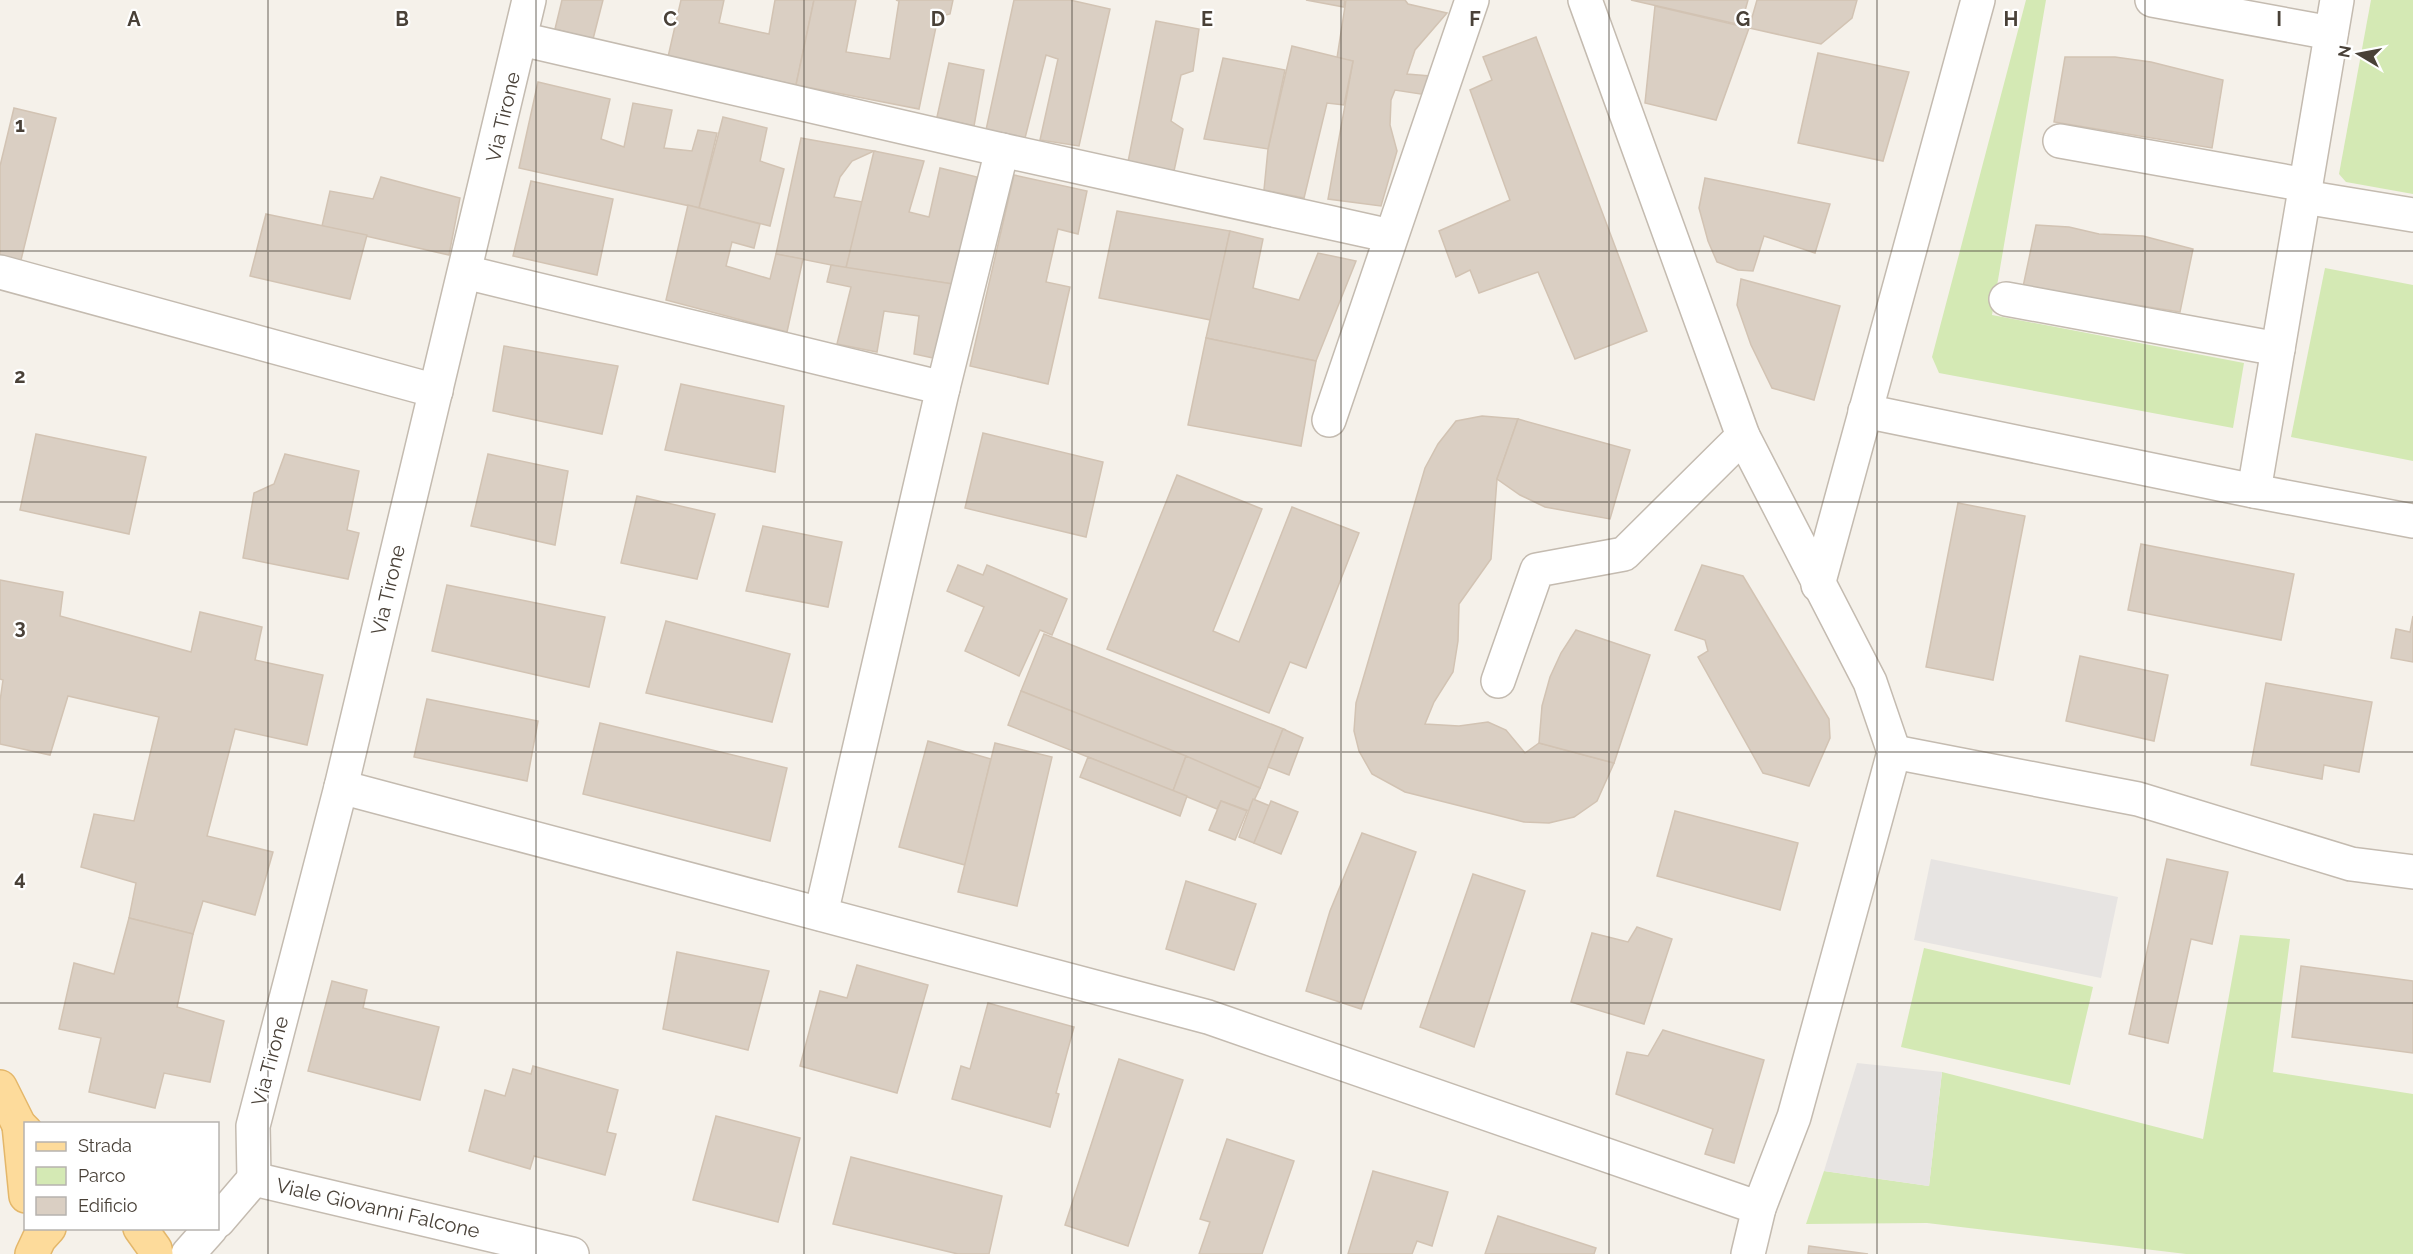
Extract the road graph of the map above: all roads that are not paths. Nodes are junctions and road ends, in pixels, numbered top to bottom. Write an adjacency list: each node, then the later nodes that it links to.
1 (530, 0): 8 (street, Via Tirone)
2 (1472, 0): 13 (street)
3 (1585, 0): 22 (street)
4 (1978, 0): 20 (street)
5 (2152, 0): 7 (street)
6 (2337, 0): 7 (street)
7 (2331, 33): 11 (street)
8 (521, 39): 10 (street); 15 (street, Via Tirone)
9 (2060, 141): 11 (street)
10 (1002, 150): 13 (street); 18 (street)
11 (2305, 191): 12 (street); 17 (street)
12 (2413, 215)
13 (1391, 236): 21 (street)
14 (0, 272): 19 (street)
15 (465, 272): 18 (street); 19 (street, Via Tirone)
16 (2006, 298): 17 (street)
17 (2277, 349): 23 (street)
18 (943, 388): 30 (street)
19 (436, 391): 28 (street, Via Tirone)
20 (1865, 411): 23 (street); 25 (street)
21 (1329, 420)
22 (1743, 436): 25 (street); 26 (street)
23 (2254, 491): 24 (street)
24 (2413, 521)
25 (1818, 585): 27 (street)
26 (1497, 681)
27 (1894, 752): 29 (street); 36 (street)
28 (341, 787): 30 (street); 34 (street, Via Tirone)
29 (2413, 872)
30 (821, 914): 36 (street)
31 (0, 1087): 32 (main road)
32 (22, 1128): 33 (main road)
33 (24, 1162)
34 (254, 1179): 35 (street); 37 (street); 45 (street, Viale Giovanni Falcone)
35 (219, 1195)
36 (1759, 1208): 46 (street)
37 (219, 1220)
38 (28, 1230): 42 (main road)
39 (46, 1230): 42 (main road)
40 (142, 1230): 43 (main road)
41 (209, 1230): 44 (street)
42 (31, 1254)
43 (156, 1254)
44 (189, 1254)
45 (572, 1254)
46 (1748, 1254)

